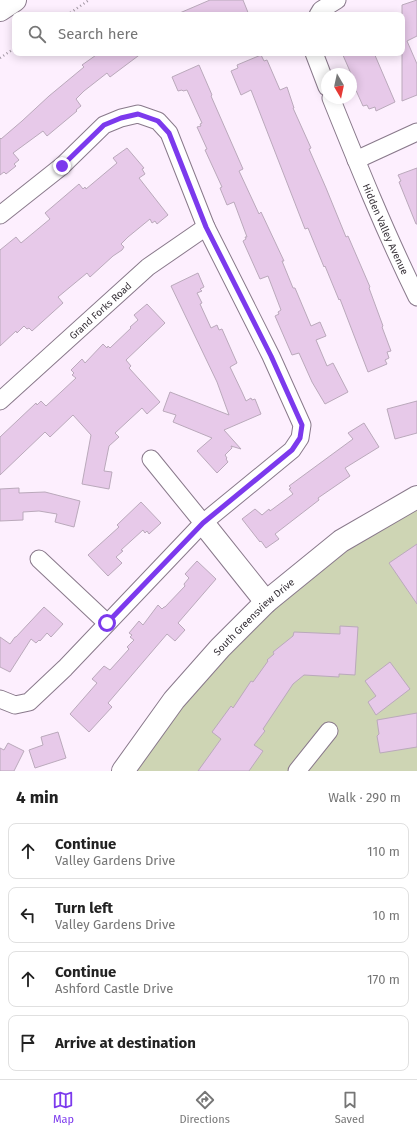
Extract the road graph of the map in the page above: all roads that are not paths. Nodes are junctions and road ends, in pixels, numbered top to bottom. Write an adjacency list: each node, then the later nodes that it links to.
1 (15, 0): 3 (street)
2 (337, 0): 4 (street)
3 (0, 10)
4 (320, 12)
5 (315, 56): 6 (street)
6 (321, 71)
7 (333, 104): 9 (street, Hidden Valley Avenue)
8 (417, 132): 9 (street)
9 (356, 160): 12 (street, Hidden Valley Avenue)
10 (0, 215): 11 (street)
11 (206, 227): 13 (street, Grand Forks Road); 16 (street)
12 (417, 296)
13 (0, 401)
14 (151, 459): 16 (street)
15 (417, 497): 18 (street, South Greensview Drive)
16 (203, 523): 18 (street); 19 (street)
17 (39, 559): 19 (street)
18 (266, 602): 22 (street, South Greensview Drive)
19 (107, 623): 20 (street)
20 (0, 698)
21 (329, 731): 23 (street)
22 (123, 771)
23 (297, 771)

